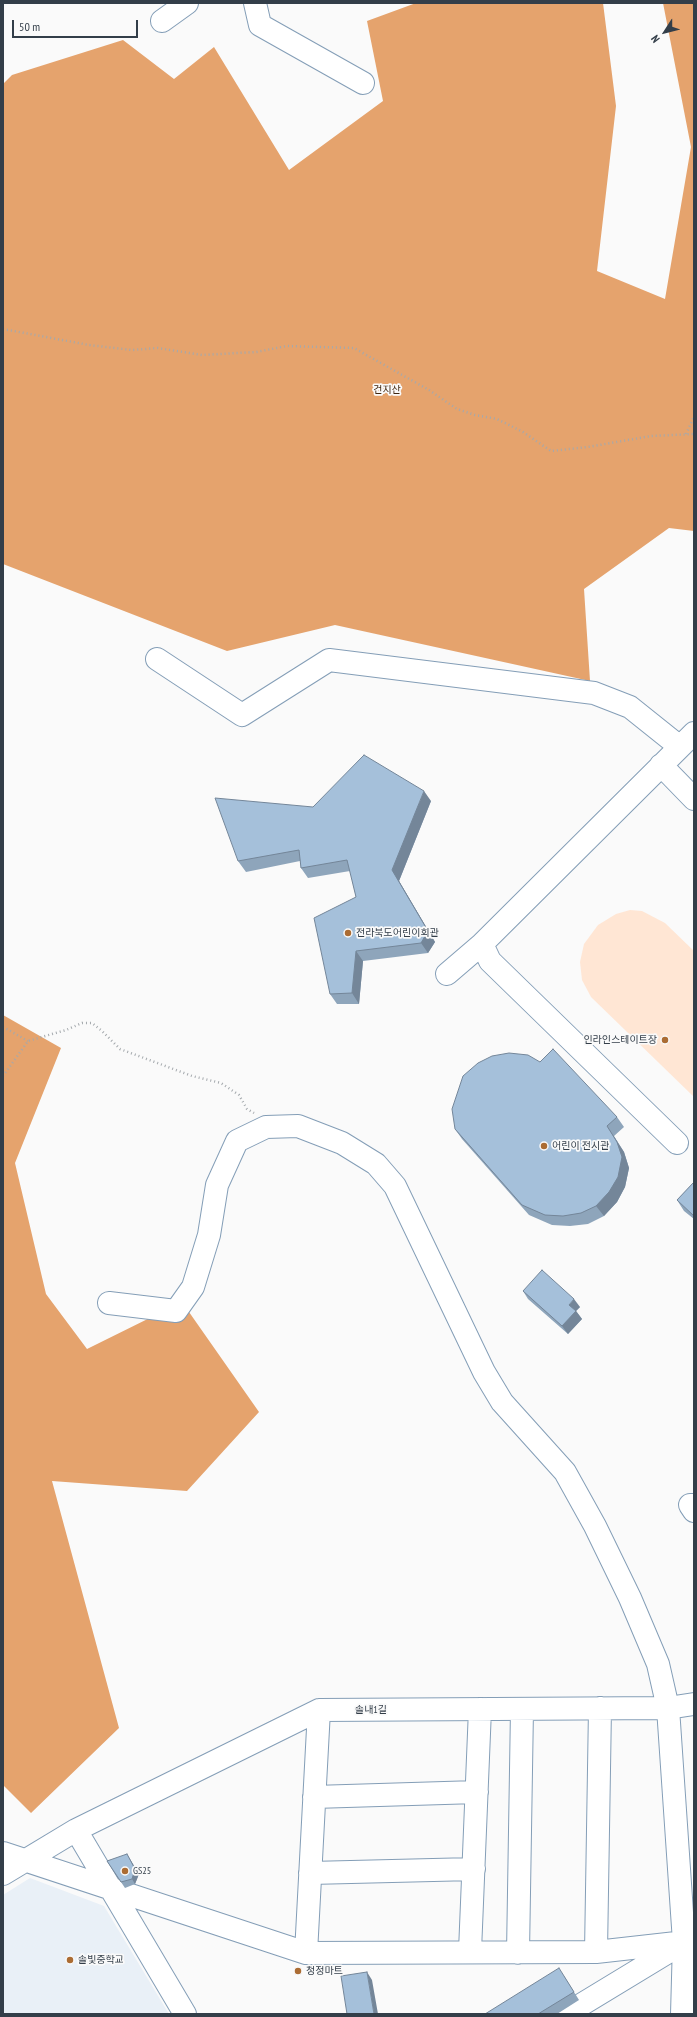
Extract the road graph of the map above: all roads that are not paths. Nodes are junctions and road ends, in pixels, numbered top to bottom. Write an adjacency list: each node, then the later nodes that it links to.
1 (187, 3): 3 (street)
2 (256, 3): 4 (street)
3 (162, 21)
4 (363, 83)
5 (157, 659): 6 (street)
6 (687, 740): 7 (street)
7 (661, 765): 8 (street); 9 (street)
8 (694, 799)
9 (482, 944): 10 (street); 11 (street)
10 (447, 974)
11 (677, 1143)
12 (109, 1303): 17 (street)
13 (694, 1506): 14 (street)
14 (694, 1511)
15 (694, 1704): 17 (street, 솔내1길)
16 (600, 1708): 17 (street, 솔내1길); 19 (street, 솔내1길); 32 (street)
17 (668, 1708): 30 (street)
18 (480, 1709): 19 (street, 솔내1길); 20 (street, 솔내1길); 21 (street)
19 (522, 1709): 34 (street)
20 (319, 1710): 22 (street); 23 (street, 솔내1길)
21 (477, 1792): 22 (street); 26 (street)
22 (314, 1797): 27 (street)
23 (76, 1830): 25 (street, 솔내1길); 29 (street)
24 (3, 1853): 25 (street)
25 (26, 1860): 28 (street, 솔내1길); 29 (street)
26 (474, 1869): 27 (street); 31 (street)
27 (310, 1873): 33 (street)
28 (3, 1874)
29 (111, 1889): 33 (street); 35 (street)
30 (689, 1942): 32 (street); 36 (street); 37 (street)
31 (470, 1951): 33 (street); 34 (street)
32 (596, 1952): 34 (street)
33 (306, 1953)
34 (518, 1953)
35 (185, 2014)
36 (566, 2014)
37 (682, 2014)

